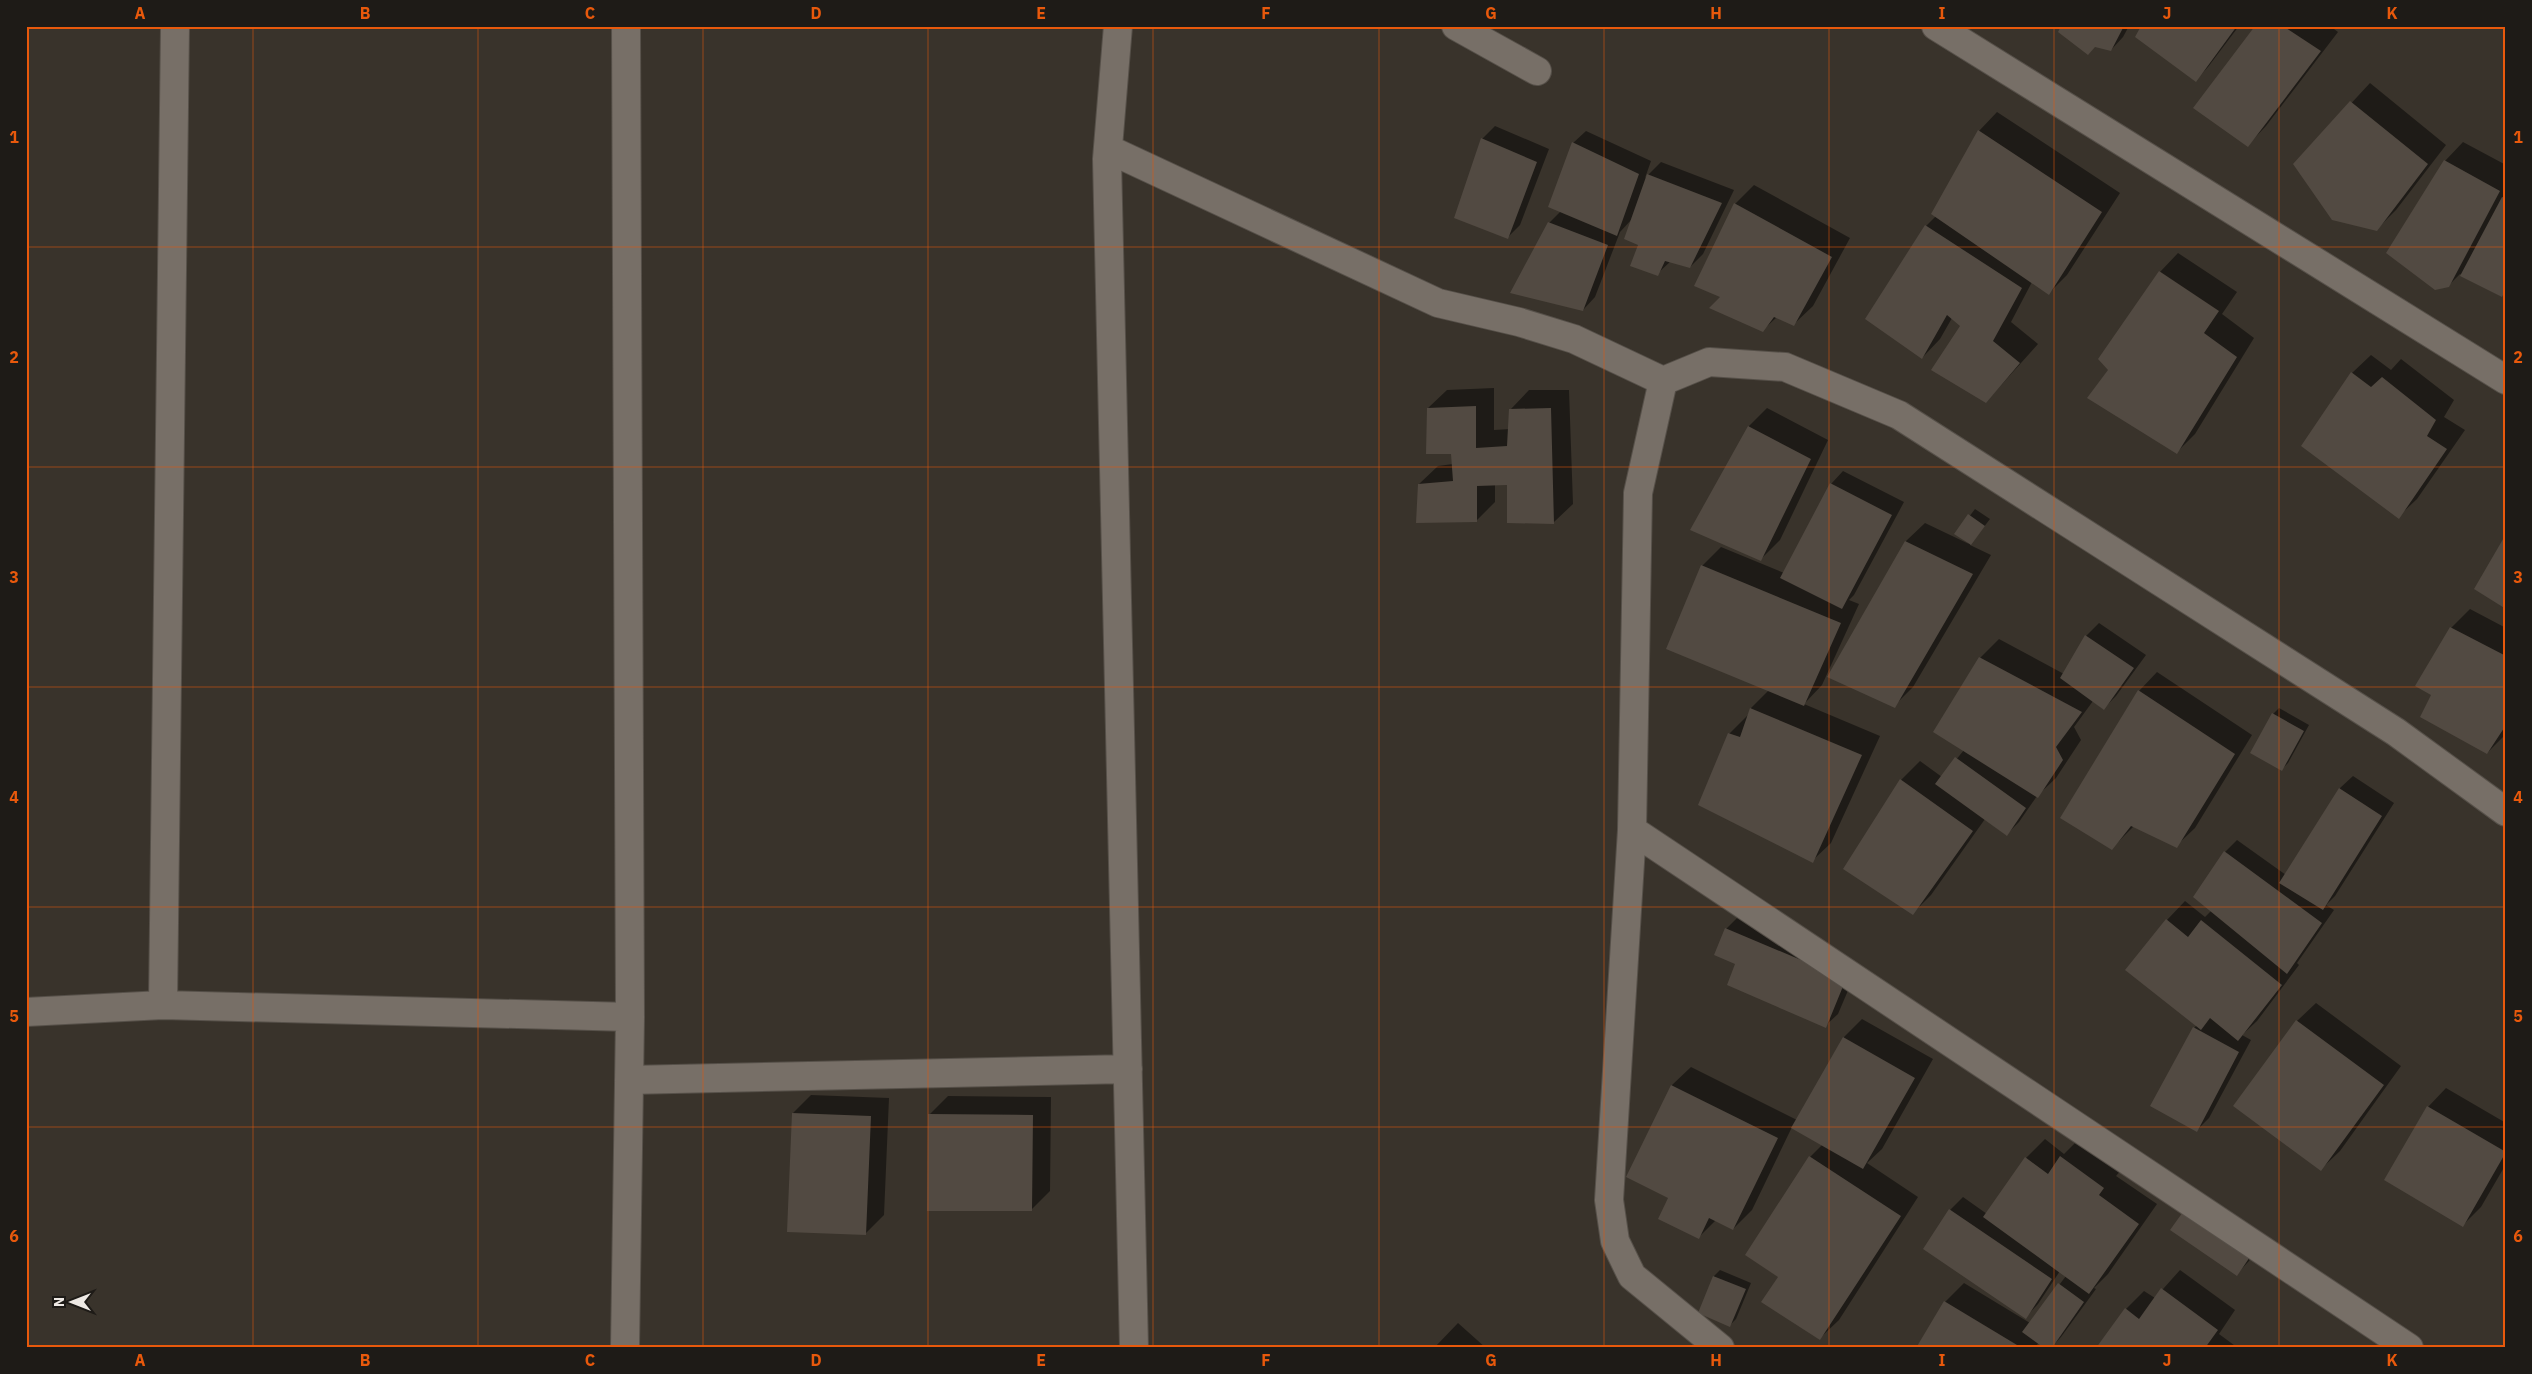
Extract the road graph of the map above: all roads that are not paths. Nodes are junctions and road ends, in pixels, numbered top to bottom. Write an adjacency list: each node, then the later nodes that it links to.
1 (175, 26): 12 (street)
2 (626, 26): 14 (street)
3 (1118, 26): 7 (street)
4 (1456, 26): 6 (street)
5 (1936, 26): 8 (street)
6 (1537, 71)
7 (1108, 149): 9 (street); 15 (street)
8 (2506, 380)
9 (1663, 381): 10 (street); 11 (street)
10 (2506, 812)
11 (1632, 830): 19 (street); 20 (street)
12 (163, 1004): 13 (street); 14 (street)
13 (26, 1012)
14 (630, 1017): 16 (street)
15 (1128, 1069): 16 (street); 18 (street)
16 (629, 1080): 17 (street)
17 (624, 1348)
18 (1134, 1348)
19 (1720, 1348)
20 (2409, 1348)

